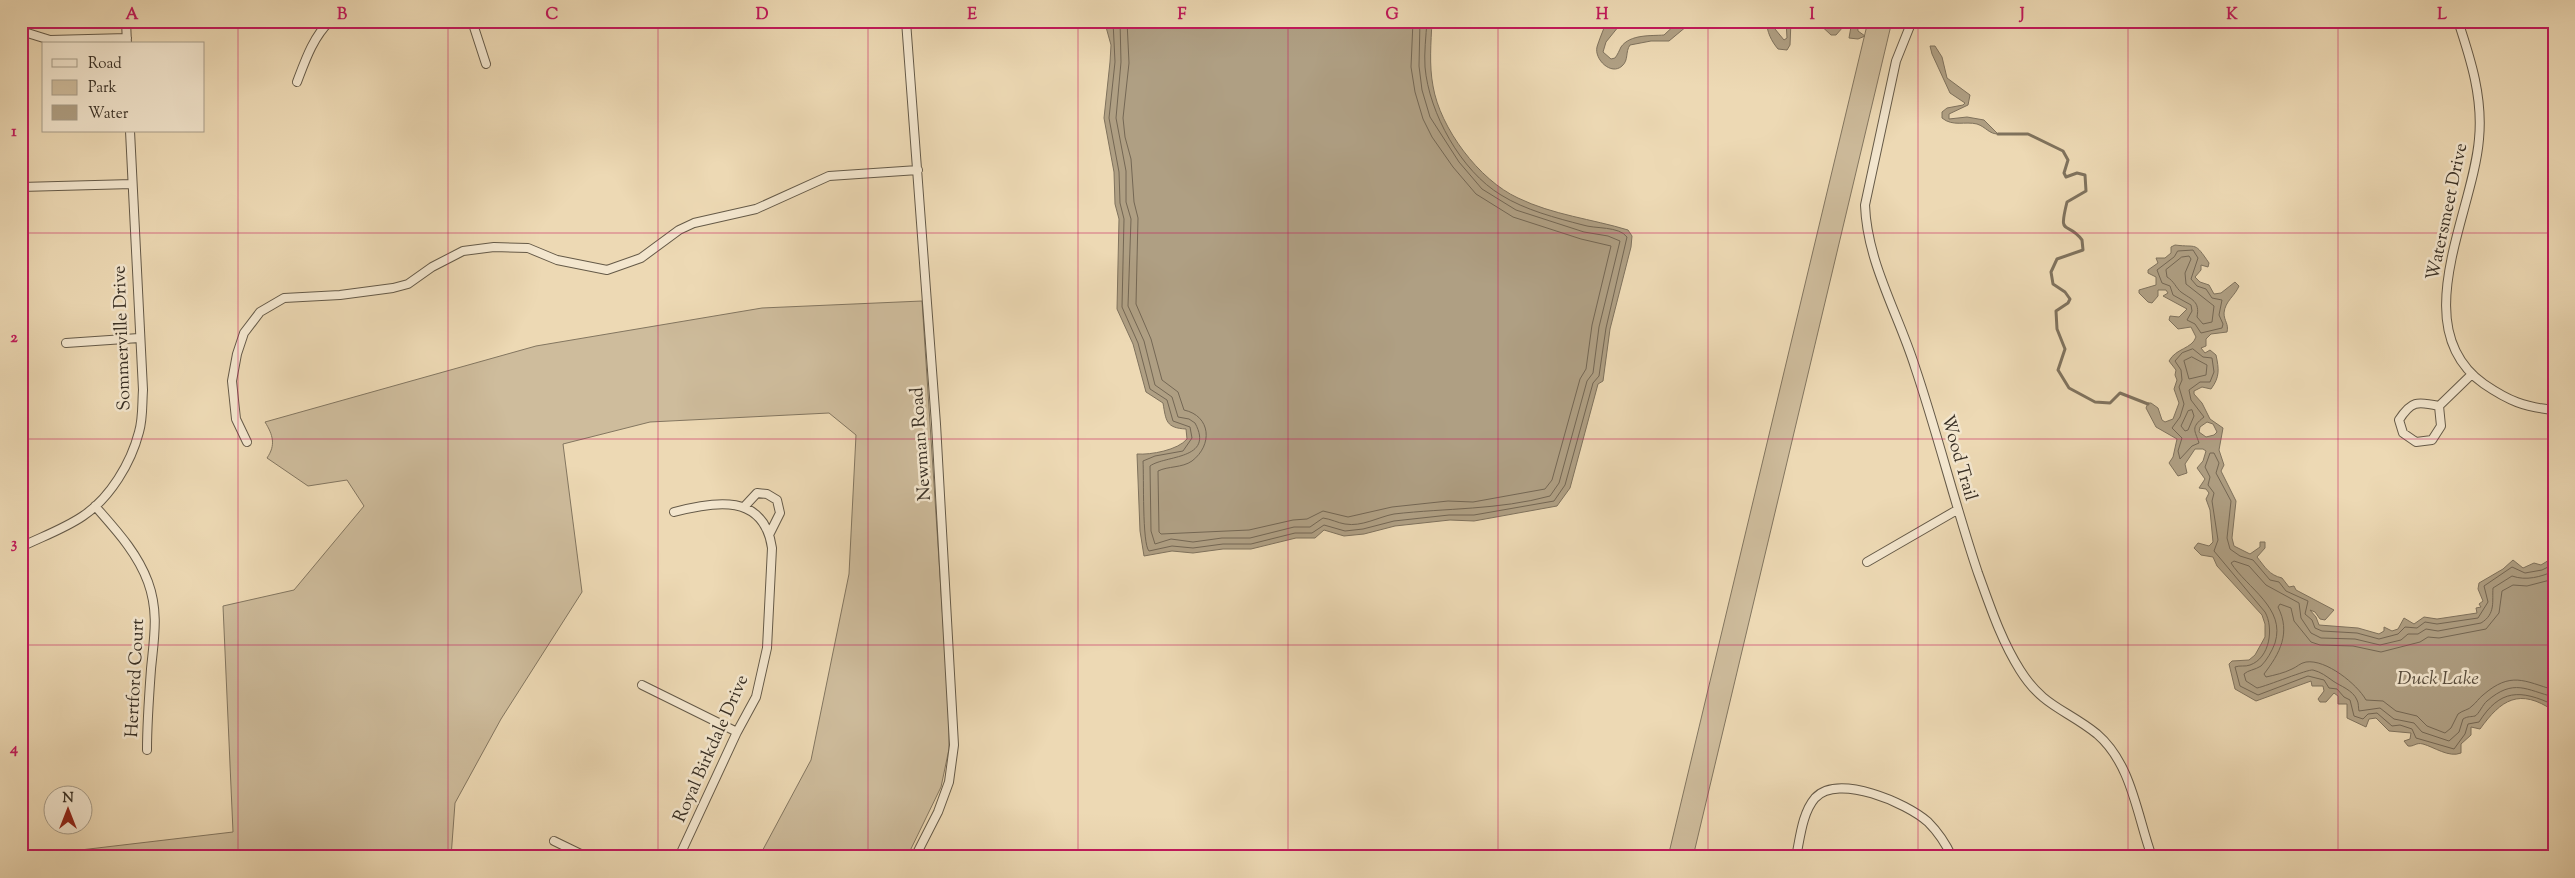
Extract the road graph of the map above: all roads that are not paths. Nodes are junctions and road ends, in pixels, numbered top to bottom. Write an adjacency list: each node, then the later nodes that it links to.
1 (126, 21): 8 (street)
2 (330, 21): 10 (street)
3 (472, 21): 9 (street)
4 (906, 21): 12 (street, Newman Road)
5 (1912, 21): 23 (street, Wood Trail)
6 (2458, 21): 17 (street, Watersmeet Drive)
7 (21, 31): 8 (street)
8 (127, 41)
9 (486, 64)
10 (297, 82)
11 (130, 132): 13 (street, Sommerville Drive)
12 (918, 170): 20 (street); 34 (street, Newman Road)
13 (132, 184): 14 (street); 15 (street, Sommerville Drive)
14 (21, 187)
15 (139, 338): 16 (street); 21 (street, Sommerville Drive)
16 (66, 343)
17 (2471, 375): 18 (street); 19 (street, Watersmeet Drive)
18 (2439, 406): 18 (street)
19 (2554, 410)
20 (247, 442)
21 (95, 506): 26 (street, Sommerville Drive); 30 (street, Hertford Court)
22 (744, 507): 24 (street); 25 (street); 25 (street, Royal Birkdale Drive)
23 (1957, 510): 27 (street); 37 (street, Wood Trail)
24 (674, 512)
25 (770, 533): 29 (street, Royal Birkdale Drive)
26 (21, 547)
27 (1867, 562)
28 (642, 685): 29 (street)
29 (737, 732): 33 (street, Royal Birkdale Drive)
30 (147, 750)
31 (554, 841): 32 (street)
32 (587, 857)
33 (679, 857)
34 (915, 857)
35 (1796, 857): 36 (street)
36 (1952, 857)
37 (2152, 857)

